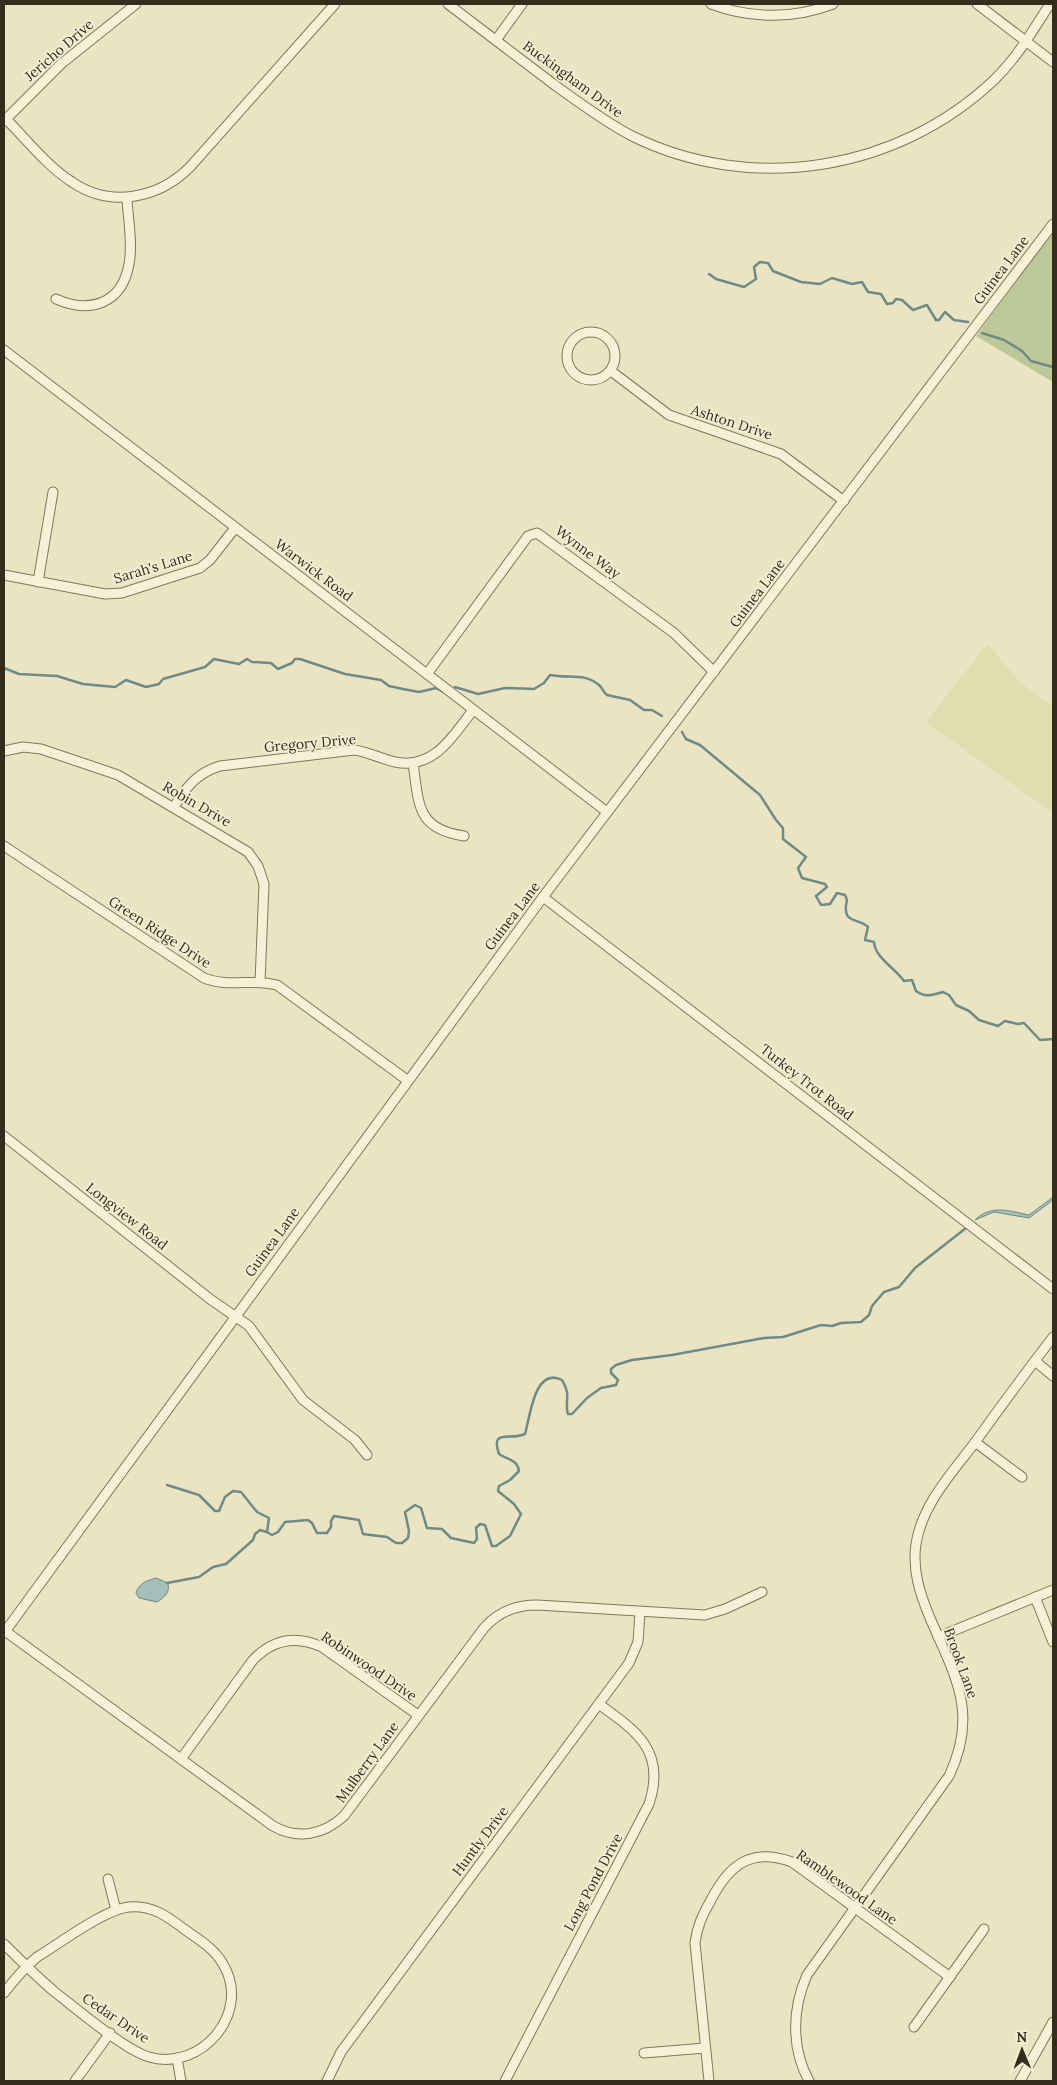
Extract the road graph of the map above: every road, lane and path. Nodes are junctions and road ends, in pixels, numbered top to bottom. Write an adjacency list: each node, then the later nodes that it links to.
1 (136, 4): 12 (street, Jericho Drive)
2 (335, 4): 13 (street)
3 (448, 4): 9 (street, Buckingham Drive)
4 (522, 4): 9 (street)
5 (711, 4): 6 (street)
6 (833, 4)
7 (977, 4): 10 (street)
8 (1050, 4): 10 (street, Buckingham Drive)
9 (496, 40): 10 (street, Buckingham Drive)
10 (1026, 41): 11 (street)
11 (1053, 62)
12 (5, 120): 13 (street)
13 (127, 198): 15 (street)
14 (1053, 224): 19 (street, Guinea Lane)
15 (56, 299)
16 (4, 350): 20 (street, Warwick Road)
17 (611, 371): 17 (street); 19 (street, Ashton Drive)
18 (53, 492): 22 (street)
19 (844, 502): 23 (street, Guinea Lane)
20 (235, 528): 22 (street, Sarah's Lane); 24 (street, Warwick Road)
21 (4, 575): 22 (street, Sarah's Lane)
22 (38, 582)
23 (714, 672): 24 (street, Wynne Way); 29 (street, Guinea Lane)
24 (427, 674): 25 (street, Warwick Road)
25 (473, 710): 27 (street); 29 (street, Warwick Road)
26 (4, 751): 28 (street, Robin Drive)
27 (413, 763): 28 (street, Gregory Drive); 30 (street)
28 (174, 808): 33 (street, Robin Drive)
29 (607, 812): 32 (street, Guinea Lane)
30 (464, 836)
31 (4, 846): 33 (street, Green Ridge Drive)
32 (543, 897): 34 (street, Guinea Lane); 36 (street, Turkey Trot Road)
33 (260, 982): 34 (street, Green Ridge Drive)
34 (407, 1080): 37 (street, Guinea Lane)
35 (4, 1136): 37 (street, Longview Road)
36 (1053, 1289)
37 (235, 1316): 42 (street, Longview Road); 48 (street, Guinea Lane)
38 (1053, 1337): 39 (street, Brook Lane)
39 (1035, 1361): 40 (street); 41 (street, Brook Lane)
40 (1053, 1376)
41 (975, 1442): 43 (street); 49 (street, Brook Lane)
42 (367, 1455)
43 (1022, 1478)
44 (1053, 1590): 46 (street)
45 (762, 1592): 47 (street, Mulberry Lane)
46 (1035, 1597): 49 (street); 50 (street)
47 (640, 1612): 51 (street, Huntly Drive); 52 (street, Mulberry Lane)
48 (4, 1632): 53 (street, Mulberry Lane)
49 (938, 1637): 55 (street, Brook Lane)
50 (1053, 1642)
51 (600, 1706): 70 (street, Huntly Drive); 71 (street, Long Pond Drive)
52 (418, 1715): 53 (street, Robinwood Drive); 53 (street, Mulberry Lane)
53 (181, 1759)
54 (108, 1879): 56 (street)
55 (854, 1907): 60 (street, Ramblewood Lane); 65 (street, Ramblewood Lane); 73 (street, Brook Lane)
56 (116, 1910): 59 (street, Cedar Drive); 67 (street, Cedar Drive)
57 (984, 1929): 60 (street)
58 (4, 1944): 59 (street, Cedar Drive)
59 (26, 1966): 61 (street); 64 (street, Cedar Drive)
60 (950, 1977): 63 (street)
61 (4, 1993)
62 (1053, 2022): 74 (street)
63 (914, 2026)
64 (110, 2033): 67 (street, Cedar Drive); 68 (street)
65 (705, 2048): 66 (street); 72 (street, Ramblewood Lane)
66 (644, 2053)
67 (177, 2058): 69 (street)
68 (75, 2081)
69 (181, 2081)
70 (327, 2081)
71 (505, 2081)
72 (709, 2081)
73 (809, 2081)
74 (1020, 2081)

